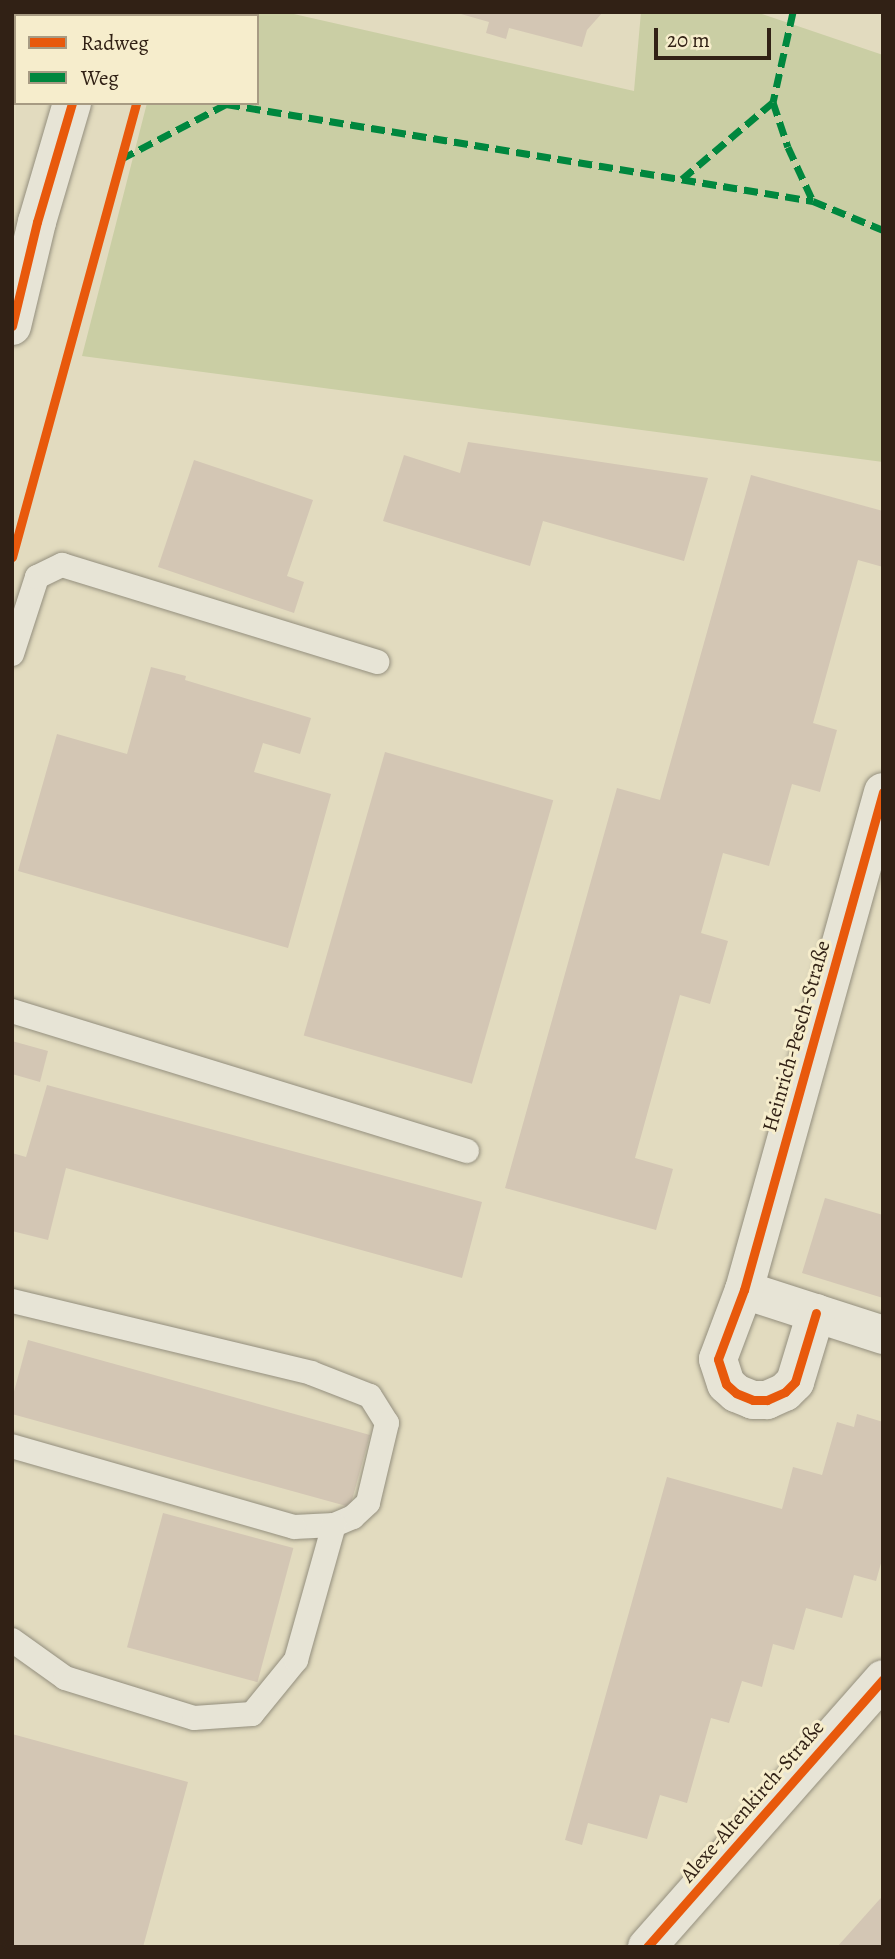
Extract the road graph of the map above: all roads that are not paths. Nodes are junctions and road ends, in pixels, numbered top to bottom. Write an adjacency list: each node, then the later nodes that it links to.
1 (71, 105): 2 (street)
2 (25, 220): 3 (street)
3 (12, 326)
4 (12, 654): 5 (lane)
5 (377, 662)
6 (883, 792): 9 (street, Heinrich-Pesch-Straße)
7 (12, 1012): 8 (lane)
8 (467, 1151)
9 (744, 1290): 11 (street); 11 (street, Heinrich-Pesch-Straße)
10 (12, 1302): 14 (lane)
11 (816, 1313): 12 (street)
12 (883, 1335)
13 (12, 1446): 14 (lane)
14 (334, 1525): 15 (lane)
15 (12, 1640)
16 (883, 1679): 17 (street, Alexe-Altenkirch-Straße)
17 (647, 1947)

